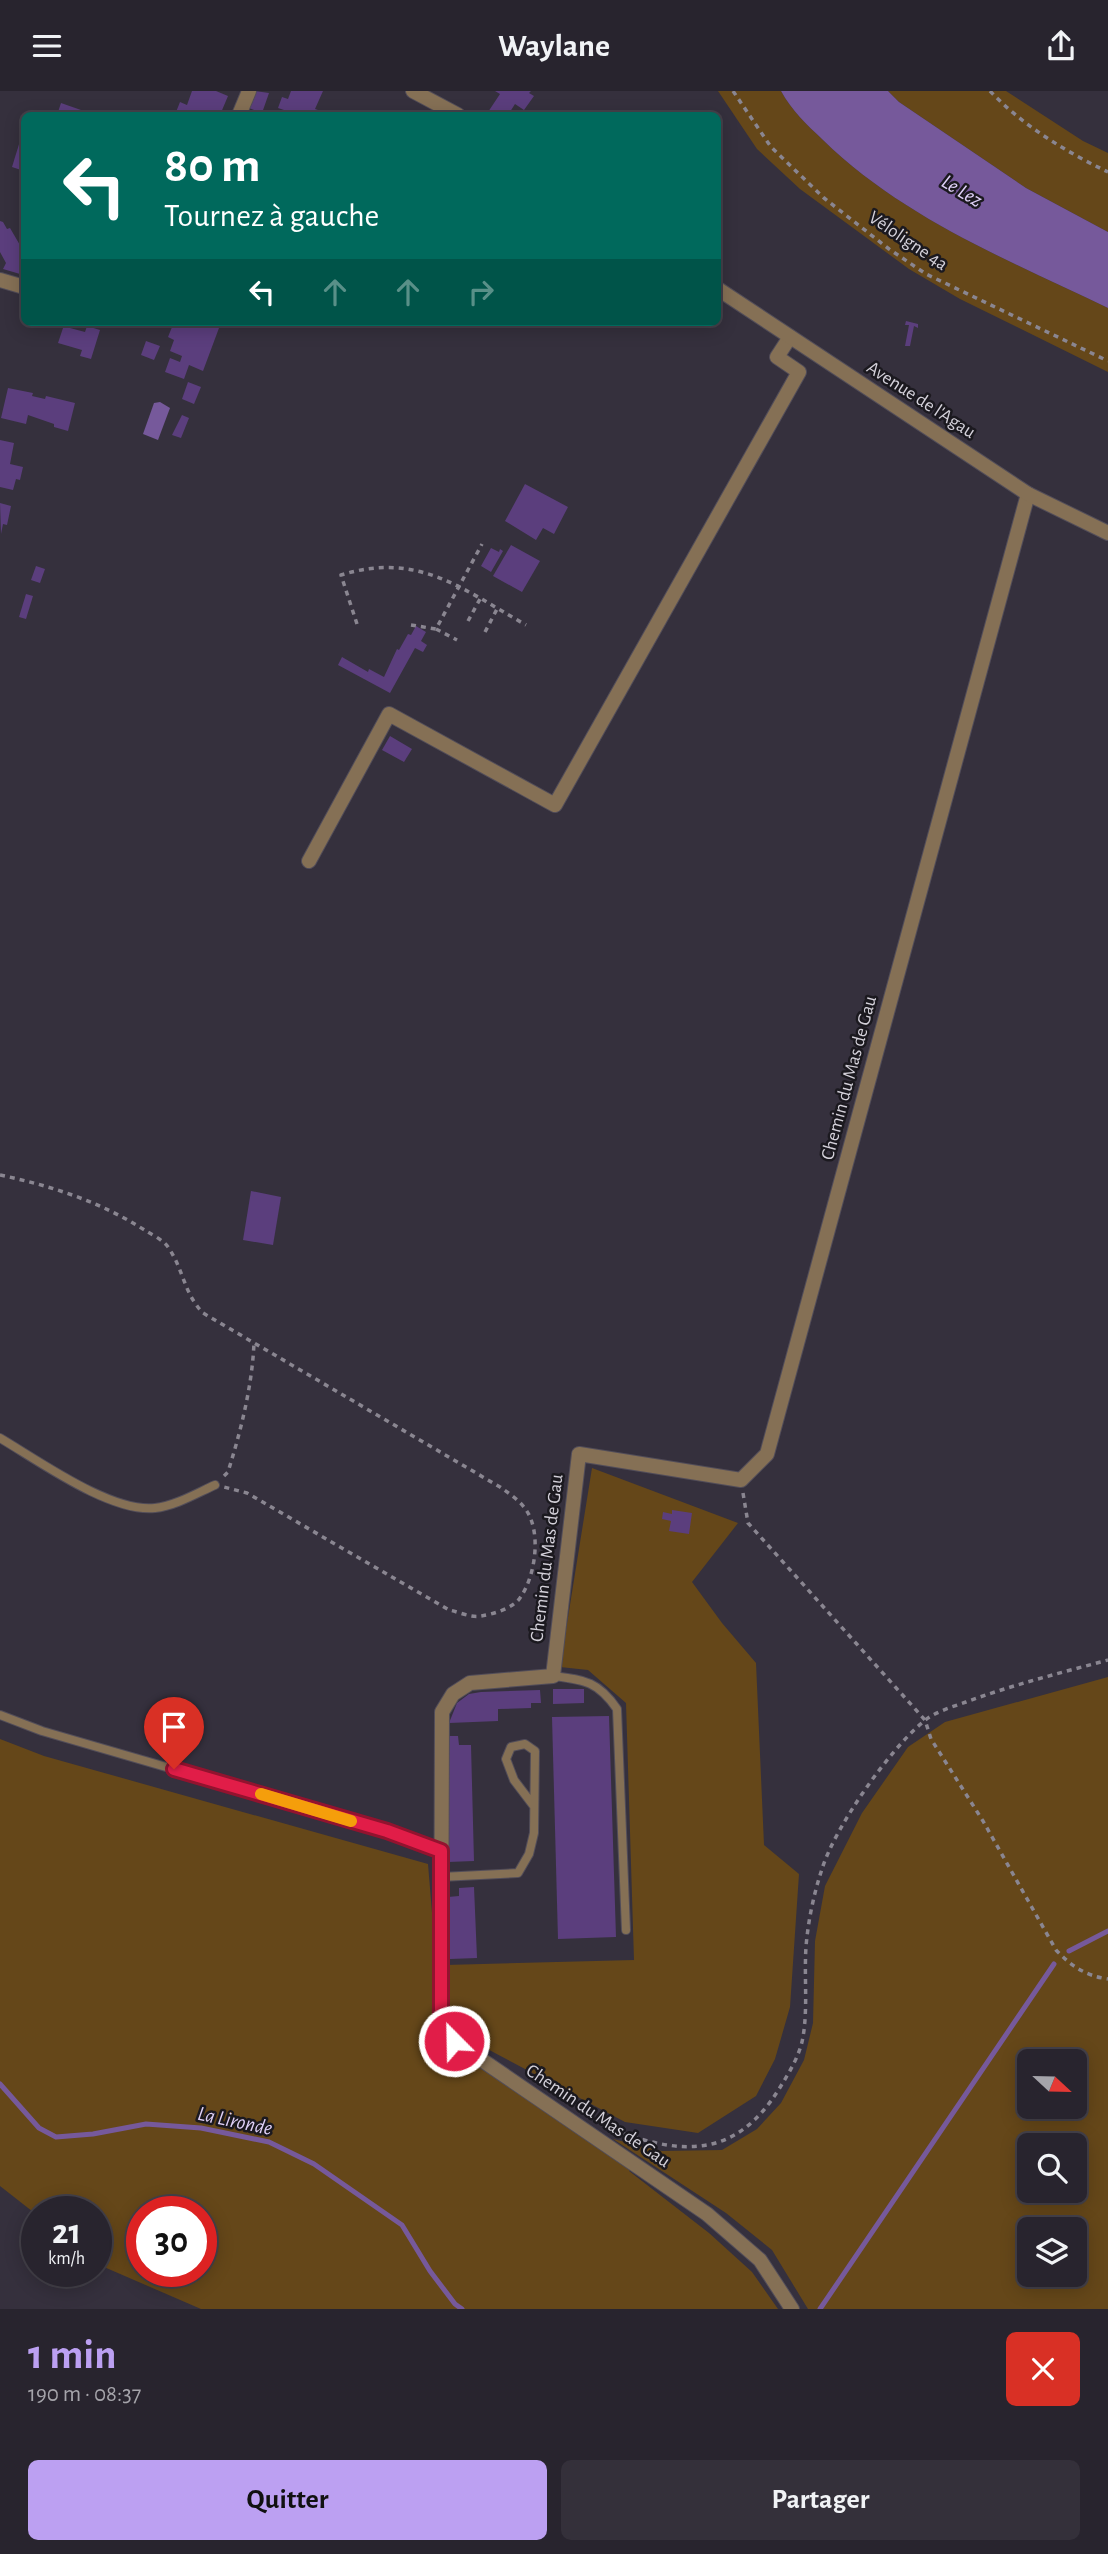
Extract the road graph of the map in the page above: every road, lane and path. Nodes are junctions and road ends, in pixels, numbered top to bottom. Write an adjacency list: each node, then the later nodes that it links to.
1 (248, 91): 5 (street)
2 (413, 91): 6 (street)
3 (733, 91): 12 (path, Véloligne 4a)
4 (990, 91): 7 (path)
5 (240, 112)
6 (452, 112)
7 (1108, 172)
8 (0, 280): 9 (street)
9 (21, 286)
10 (721, 291): 11 (street, Avenue de l'Agau)
11 (790, 337): 13 (street, Avenue de l'Agau); 26 (street)
12 (1108, 361)
13 (1028, 494): 14 (street, Avenue de l'Agau); 30 (street, Chemin du Mas de Gau)
14 (1108, 533)
15 (482, 544): 16 (path)
16 (458, 587): 17 (path); 20 (path); 23 (path)
17 (480, 599): 18 (path); 19 (path)
18 (497, 609): 22 (path); 24 (path)
19 (468, 621)
20 (357, 624)
21 (411, 625): 23 (path)
22 (526, 625)
23 (436, 629): 25 (path)
24 (485, 632)
25 (457, 640)
26 (309, 861)
27 (0, 1175): 28 (path)
28 (254, 1343): 31 (path); 31 (path)
29 (0, 1438): 31 (lane)
30 (741, 1481): 33 (street, Chemin du Mas de Gau); 35 (path)
31 (215, 1485)
32 (1108, 1660): 35 (path)
33 (553, 1676): 37 (street, Chemin du Mas de Gau); 39 (lane)
34 (0, 1714): 37 (lane)
35 (925, 1720): 40 (path); 41 (path)
36 (533, 1805): 36 (lane); 38 (lane)
37 (441, 1851): 38 (street, Chemin du Mas de Gau)
38 (441, 1877): 42 (street, Chemin du Mas de Gau)
39 (626, 1930)
40 (1108, 1979)
41 (610, 2129)
42 (792, 2309)

